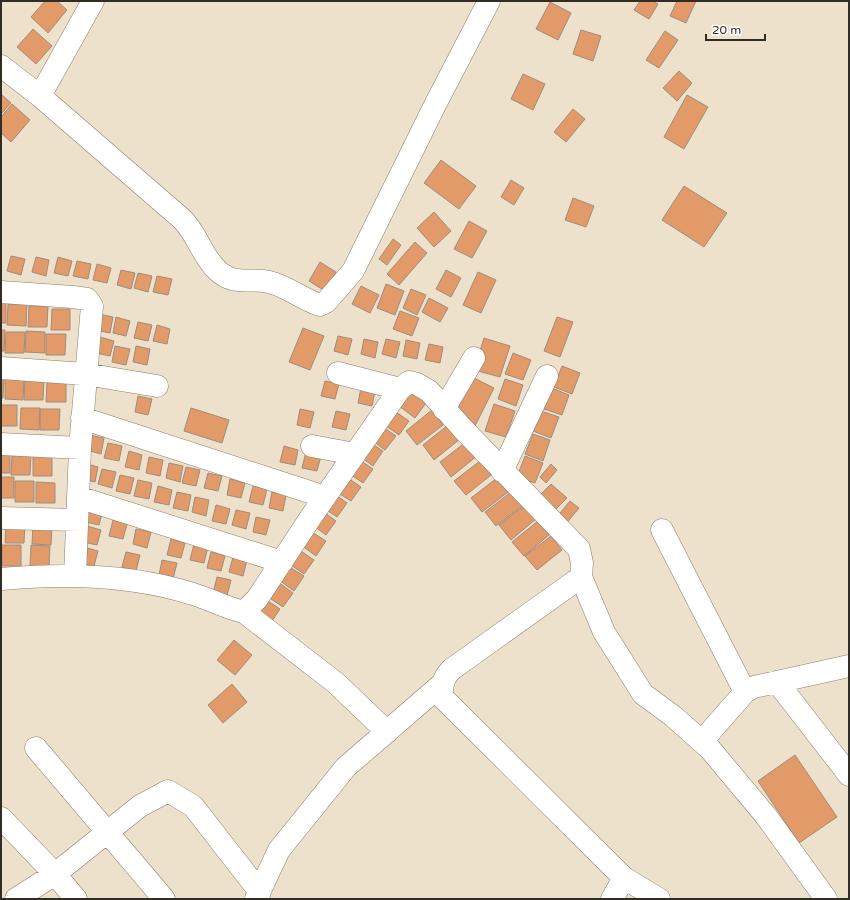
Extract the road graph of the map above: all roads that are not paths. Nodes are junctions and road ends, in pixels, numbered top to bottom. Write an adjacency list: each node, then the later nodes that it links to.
1 (93, 1): 4 (street)
2 (489, 1): 4 (street)
3 (1, 66): 4 (street)
4 (40, 96)
5 (1, 292): 9 (street)
6 (474, 358): 13 (street)
7 (1, 368): 9 (street)
8 (338, 373): 12 (street)
9 (85, 374): 11 (street); 14 (street)
10 (547, 376): 19 (street)
11 (157, 386)
12 (400, 389): 13 (street); 18 (street)
13 (444, 409): 19 (street)
14 (82, 418): 17 (street); 21 (street)
15 (1, 444): 17 (street)
16 (312, 446): 18 (street)
17 (80, 448): 20 (street)
18 (355, 454): 21 (street)
19 (502, 471): 27 (street)
20 (78, 497): 23 (street); 25 (street)
21 (324, 497): 25 (street)
22 (1, 518): 23 (street)
23 (77, 520): 26 (street)
24 (662, 530): 33 (street)
25 (282, 562): 29 (street)
26 (75, 576): 28 (street); 29 (street)
27 (581, 576): 32 (street); 35 (street)
28 (1, 579)
29 (244, 612): 34 (street)
30 (849, 666): 31 (street)
31 (777, 682): 33 (street); 37 (street)
32 (442, 684): 34 (street); 41 (street)
33 (745, 692): 35 (street)
34 (387, 732): 42 (street)
35 (702, 741): 48 (street)
36 (36, 748): 39 (street)
37 (849, 775)
38 (1, 818): 40 (street)
39 (108, 831): 40 (street); 42 (street); 46 (street)
40 (55, 874): 44 (street); 45 (street)
41 (624, 878): 43 (street); 47 (street)
42 (258, 895)
43 (647, 896)
44 (16, 899)
45 (76, 899)
46 (164, 899)
47 (612, 899)
48 (826, 899)

